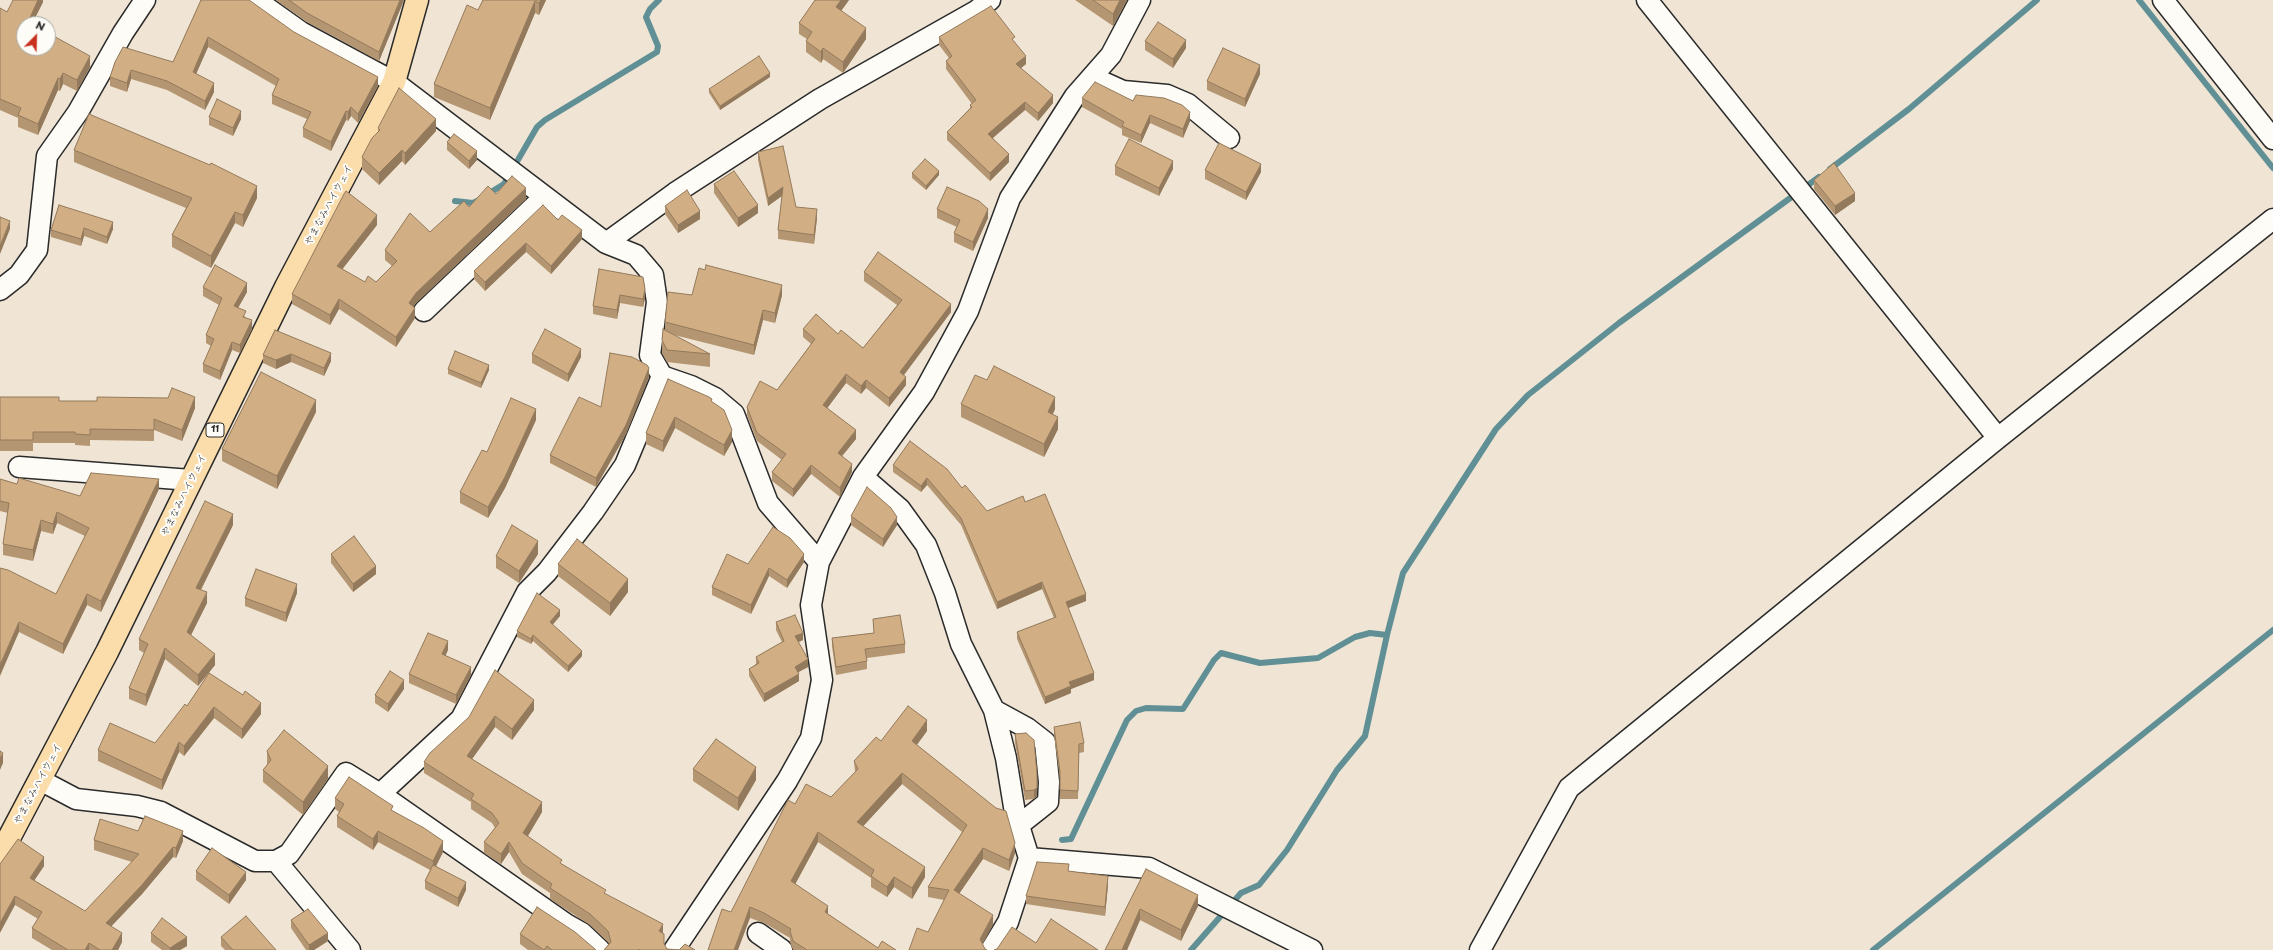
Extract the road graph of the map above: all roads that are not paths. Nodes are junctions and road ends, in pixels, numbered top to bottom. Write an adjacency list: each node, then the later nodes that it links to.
1 (145, 0): 15 (street)
2 (256, 0): 9 (street)
3 (417, 0): 9 (main road, やまなみハイウェイ / 11)
4 (990, 0): 14 (street)
5 (1140, 0): 8 (street)
6 (1647, 0): 18 (street)
7 (2163, 0): 11 (street)
8 (1092, 77): 10 (street); 20 (street)
9 (394, 82): 12 (street); 21 (main road, やまなみハイウェイ / 11)
10 (1229, 138)
11 (2273, 139)
12 (544, 197): 14 (street); 16 (street)
13 (2273, 220): 18 (street)
14 (606, 243): 17 (street)
15 (0, 290)
16 (424, 311)
17 (662, 376): 22 (street); 25 (street)
18 (1998, 438): 38 (street)
19 (19, 467): 21 (street)
20 (864, 477): 22 (street); 23 (street)
21 (191, 480): 24 (main road, やまなみハイウェイ / 11)
22 (819, 562): 34 (street)
23 (994, 710): 26 (street); 26 (street)
24 (40, 780): 27 (main road, やまなみハイウェイ / 11); 30 (street)
25 (380, 794): 30 (street); 33 (street)
26 (1019, 825): 29 (street)
27 (5, 832): 28 (main road, やまなみハイウェイ / 11)
28 (0, 855)
29 (1029, 858): 36 (street); 37 (street)
30 (276, 862): 32 (street)
31 (758, 933): 35 (street)
32 (350, 950)
33 (600, 950)
34 (674, 950)
35 (782, 950)
36 (991, 950)
37 (1312, 950)
38 (1480, 950)

